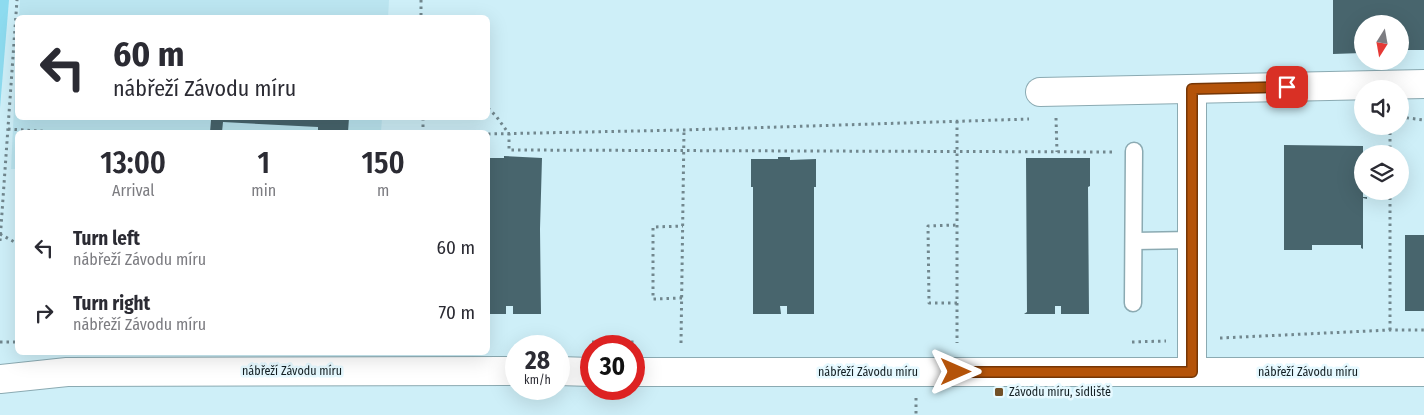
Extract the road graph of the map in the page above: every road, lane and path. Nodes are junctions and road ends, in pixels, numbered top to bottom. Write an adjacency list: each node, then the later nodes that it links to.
1 (17, 0): 3 (path)
2 (421, 0): 4 (path)
3 (16, 15)
4 (422, 15)
5 (15, 29): 13 (path)
6 (1424, 84): 7 (street)
7 (1192, 89): 9 (street); 27 (street)
8 (490, 110): 17 (path)
9 (1041, 110): 12 (path); 20 (path)
10 (1409, 118): 11 (path)
11 (1424, 120)
12 (957, 121): 15 (path); 19 (path)
13 (8, 129): 14 (path); 22 (path)
14 (23, 130)
15 (684, 130): 17 (path); 18 (path)
16 (490, 134): 17 (path)
17 (508, 134): 18 (path)
18 (683, 151): 19 (path); 25 (path)
19 (957, 152): 20 (path); 24 (path)
20 (1057, 152): 21 (path)
21 (1134, 152): 29 (lane)
22 (2, 179): 26 (path)
23 (1390, 200): 34 (path)
24 (957, 225): 32 (path); 32 (path)
25 (682, 226): 31 (path); 31 (path)
26 (0, 234): 28 (path); 30 (path)
27 (1192, 240): 29 (lane); 36 (street)
28 (0, 241)
29 (1134, 241): 33 (lane)
30 (15, 242)
31 (682, 298): 40 (path)
32 (957, 303): 43 (path)
33 (1134, 303)
34 (1390, 330): 35 (path); 36 (path)
35 (1424, 330)
36 (1192, 340): 42 (path); 48 (street)
37 (0, 342): 38 (path)
38 (15, 342)
39 (672, 342): 40 (path)
40 (681, 342): 41 (path)
41 (691, 342)
42 (1127, 342)
43 (949, 343)
44 (0, 362): 45 (street, nábřeží Závodu míru)
45 (67, 372): 46 (street, nábřeží Závodu míru); 50 (street, nábřeží Závodu míru)
46 (505, 372)
47 (645, 372): 48 (street, nábřeží Závodu míru)
48 (1192, 372): 49 (street, nábřeží Závodu míru)
49 (1424, 372)
50 (0, 379)

